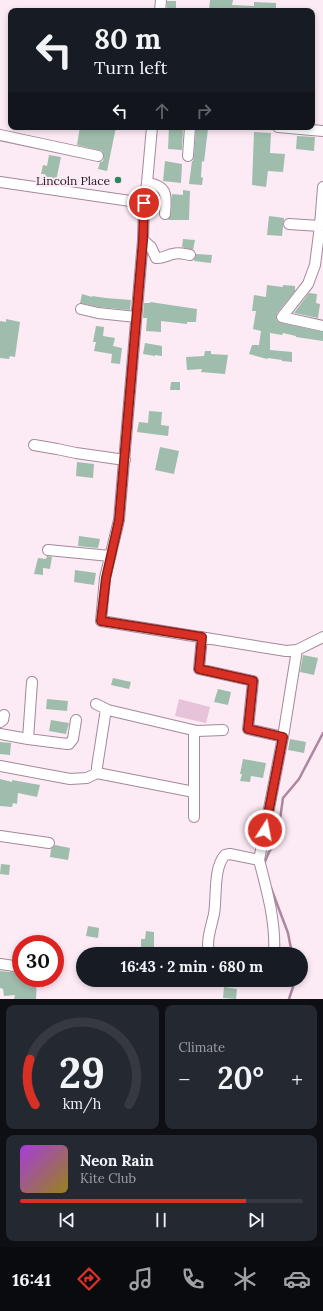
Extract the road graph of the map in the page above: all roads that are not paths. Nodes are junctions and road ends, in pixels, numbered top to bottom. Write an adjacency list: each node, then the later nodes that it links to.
1 (152, 130): 9 (street)
2 (190, 130): 7 (street)
3 (312, 130): 4 (street)
4 (323, 131)
5 (0, 135): 6 (street)
6 (98, 156)
7 (188, 156)
8 (0, 182): 11 (street)
9 (147, 183): 11 (street); 12 (street)
10 (323, 186): 14 (street)
11 (144, 203): 15 (street)
12 (165, 214)
13 (289, 224): 14 (street)
14 (320, 226): 19 (street)
15 (143, 240): 16 (street); 18 (street)
16 (190, 255)
17 (81, 309): 18 (street)
18 (136, 317): 21 (street)
19 (323, 326)
20 (34, 445): 21 (street)
21 (124, 460): 23 (street)
22 (48, 550): 23 (street)
23 (110, 556): 24 (street)
24 (202, 637): 26 (street); 34 (street)
25 (323, 637): 26 (street)
26 (297, 650): 34 (street)
27 (32, 682): 35 (street)
28 (96, 704): 29 (street)
29 (106, 709): 32 (street); 37 (street)
30 (76, 720): 35 (street)
31 (223, 730): 32 (street)
32 (194, 731): 38 (street)
33 (0, 734): 35 (street)
34 (283, 737): 42 (street)
35 (28, 739)
36 (0, 766): 37 (street)
37 (97, 773): 38 (street)
38 (194, 792): 39 (street)
39 (194, 817)
40 (0, 836): 41 (street)
41 (49, 843)
42 (259, 860): 43 (street); 44 (street)
43 (209, 947)
44 (274, 947)
45 (0, 964): 46 (street)
46 (12, 966)

